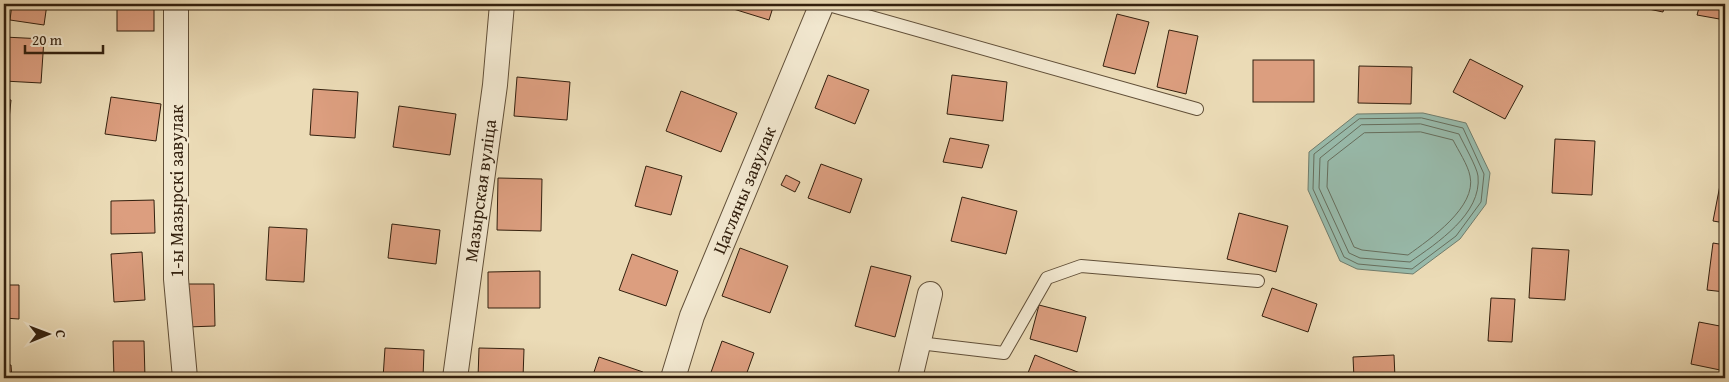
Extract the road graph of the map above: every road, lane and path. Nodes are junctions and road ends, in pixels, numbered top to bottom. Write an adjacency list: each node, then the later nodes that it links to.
1 (176, 4): 8 (street, 1-ы Мазырскі завулак)
2 (502, 4): 9 (street, Мазырская вуліца)
3 (824, 4): 4 (lane); 10 (street, Цагляны завулак)
4 (1197, 109)
5 (1258, 281): 7 (lane)
6 (930, 294): 7 (street)
7 (919, 342): 11 (street)
8 (185, 378)
9 (455, 378)
10 (673, 378)
11 (910, 378)

